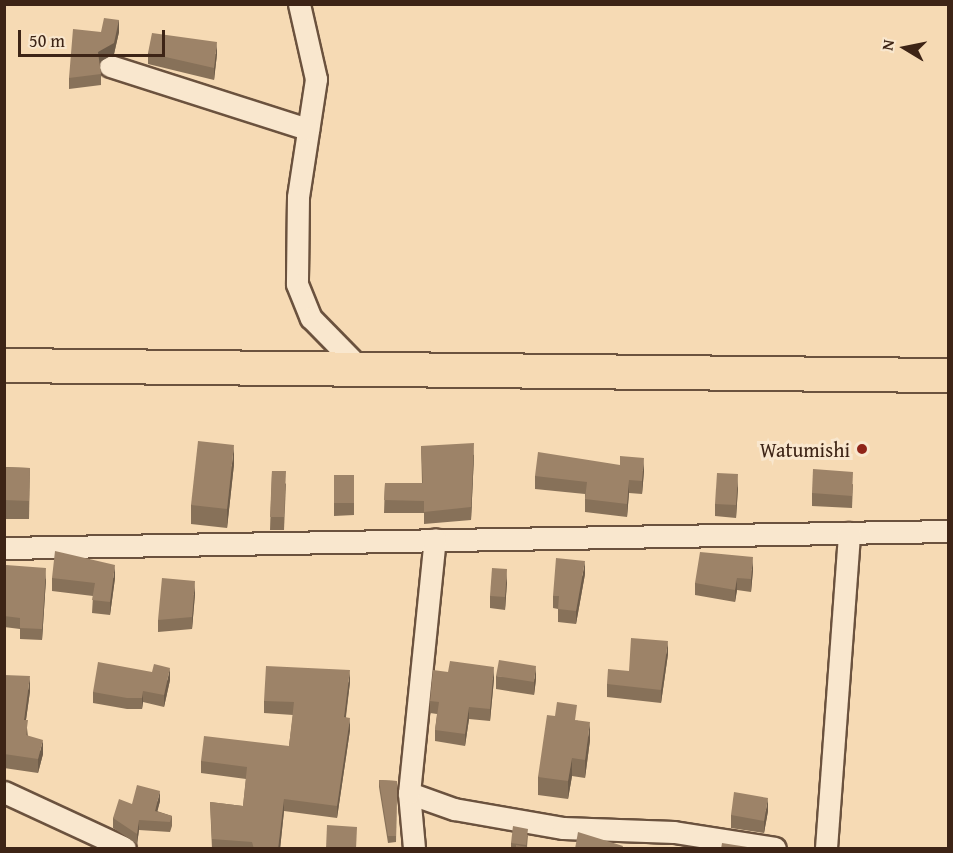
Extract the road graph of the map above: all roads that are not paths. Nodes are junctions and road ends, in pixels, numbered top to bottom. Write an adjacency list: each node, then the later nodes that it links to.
1 (299, 4): 3 (street)
2 (110, 66): 3 (street)
3 (309, 129): 5 (street)
4 (4, 365): 5 (highway)
5 (360, 368): 6 (highway)
6 (948, 375)
7 (948, 531): 8 (street)
8 (849, 533): 9 (street); 17 (street)
9 (435, 538): 10 (street); 12 (street)
10 (4, 548)
11 (4, 792): 14 (street)
12 (409, 793): 13 (street); 15 (street)
13 (562, 838): 16 (street)
14 (126, 849)
15 (414, 849)
16 (775, 849)
17 (826, 849)

